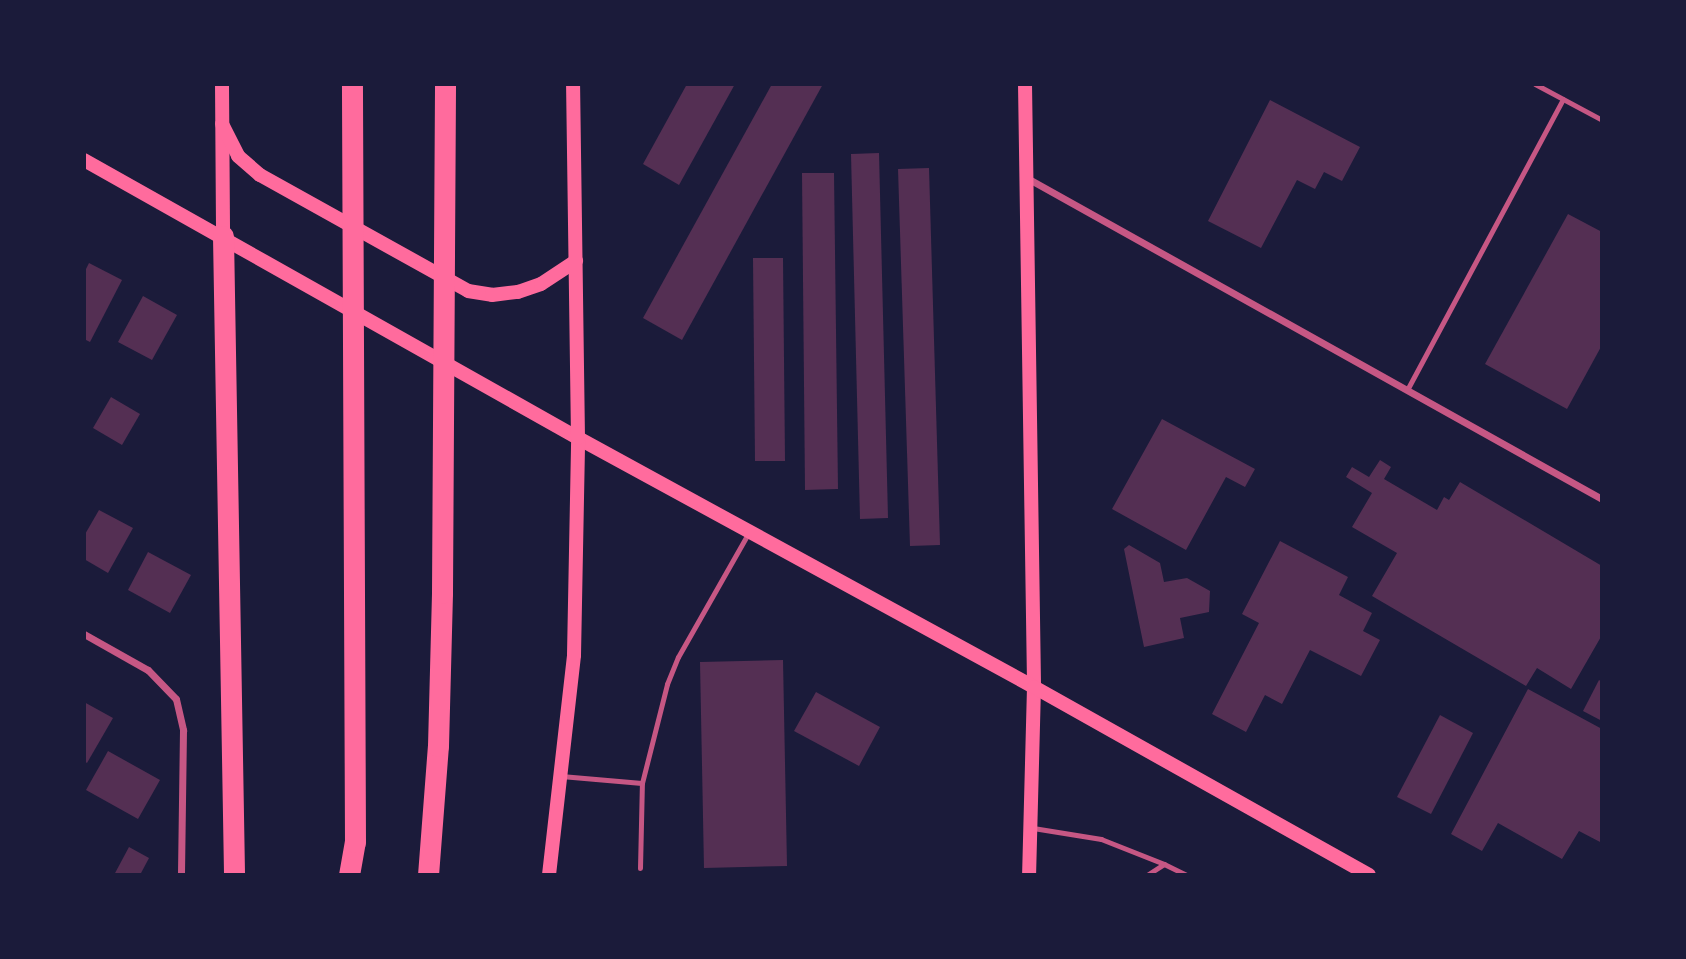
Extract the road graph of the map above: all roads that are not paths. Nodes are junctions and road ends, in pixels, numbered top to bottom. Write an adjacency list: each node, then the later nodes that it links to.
1 (222, 84): 9 (main road)
2 (352, 84): 28 (highway)
3 (445, 84): 29 (highway)
4 (573, 84): 13 (main road)
5 (1025, 84): 11 (main road)
6 (1535, 84): 7 (lane)
7 (1563, 99): 8 (lane); 14 (lane)
8 (1602, 120)
9 (222, 124): 12 (main road); 13 (main road)
10 (84, 160): 12 (main road)
11 (1027, 177): 14 (street); 19 (main road)
12 (223, 236): 15 (main road); 27 (highway)
13 (576, 261): 15 (main road)
14 (1407, 390): 16 (street)
15 (578, 438): 17 (main road); 20 (main road)
16 (1602, 499)
17 (749, 532): 19 (main road); 21 (lane)
18 (84, 634): 26 (street)
19 (1034, 687): 22 (main road); 33 (main road)
20 (561, 776): 21 (lane); 30 (main road)
21 (642, 783): 24 (lane)
22 (1030, 827): 23 (lane); 31 (main road)
23 (1164, 864): 25 (lane); 32 (lane)
24 (640, 868)
25 (1183, 874)
26 (181, 875)
27 (234, 875)
28 (349, 875)
29 (428, 875)
30 (549, 875)
31 (1029, 875)
32 (1147, 875)
33 (1369, 875)

